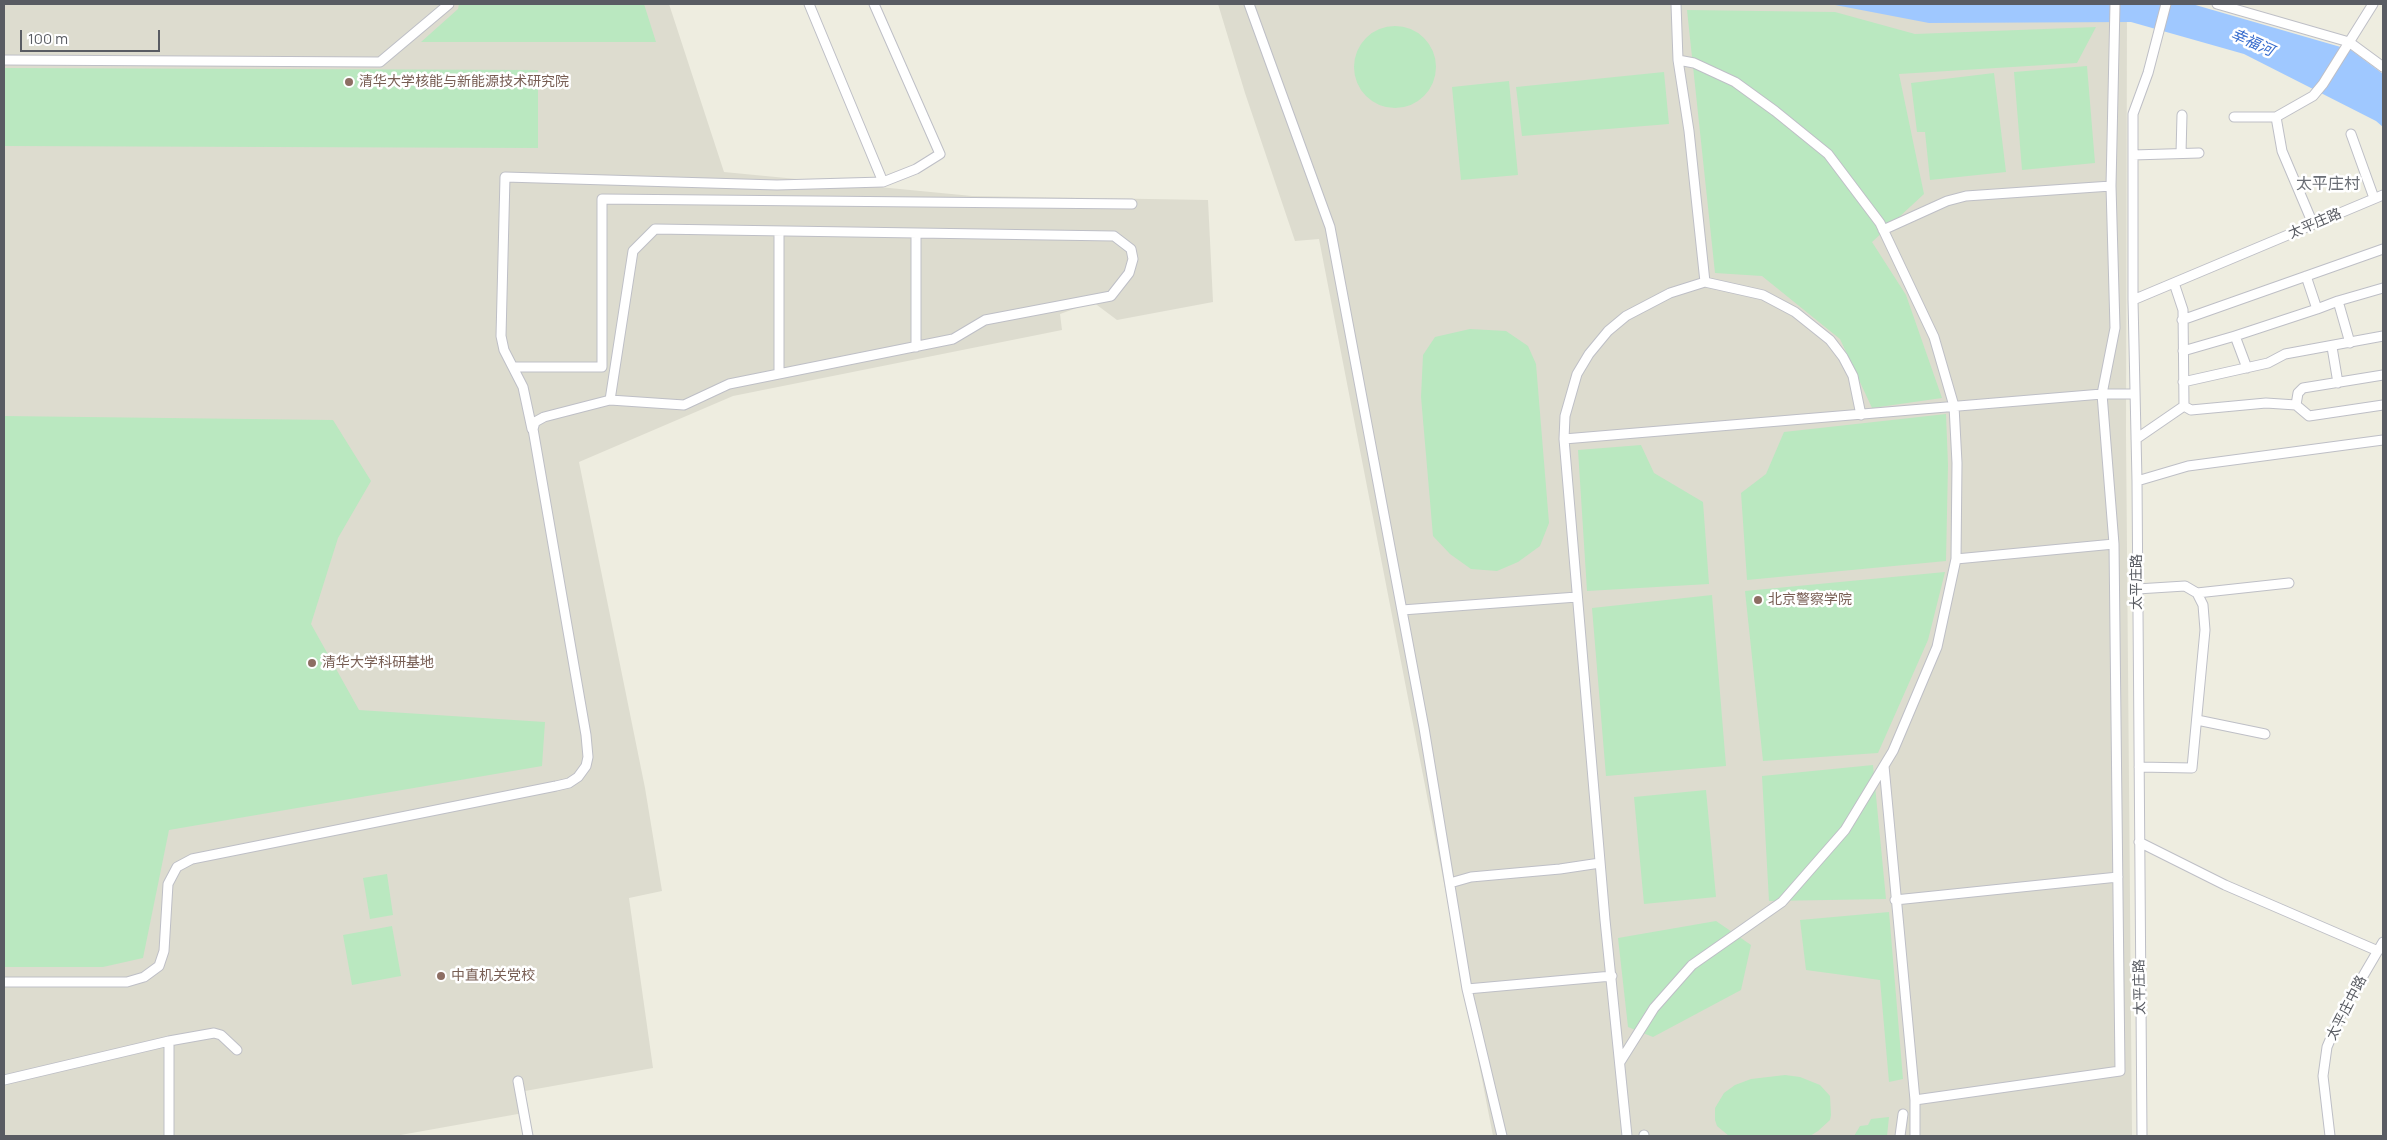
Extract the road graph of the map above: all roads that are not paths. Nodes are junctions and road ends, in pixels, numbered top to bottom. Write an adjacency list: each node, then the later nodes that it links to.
1 (449, 4): 11 (street)
2 (809, 4): 21 (street)
3 (874, 4): 21 (street)
4 (1248, 4): 69 (street)
5 (2115, 4): 22 (street)
6 (2166, 4): 20 (street)
7 (2217, 4): 10 (street)
8 (2373, 4): 10 (street)
9 (1676, 7): 12 (street)
10 (2346, 46): 13 (street); 16 (street)
11 (4, 60)
12 (1678, 60): 26 (street); 31 (street)
13 (2383, 67)
14 (2182, 115): 19 (street)
15 (2234, 117): 16 (street)
16 (2276, 117): 25 (street)
17 (2350, 134): 23 (street)
18 (2199, 152): 19 (street)
19 (2181, 153): 20 (street)
20 (2133, 155): 34 (street)
21 (883, 182): 44 (street)
22 (2111, 186): 26 (street); 50 (street)
23 (2379, 196): 25 (street, 太平庄路)
24 (1132, 204): 44 (street)
25 (2314, 224): 32 (street, 太平庄路)
26 (1883, 230): 54 (street)
27 (780, 231): 28 (street); 46 (street); 52 (street)
28 (916, 233): 41 (street); 41 (street)
29 (2383, 249): 30 (street)
30 (2306, 276): 36 (street); 37 (street)
31 (1705, 282): 57 (street); 59 (street)
32 (2174, 283): 34 (street, 太平庄路); 37 (street)
33 (2383, 288): 35 (street)
34 (2133, 300): 51 (street, 太平庄路)
35 (2338, 301): 36 (street); 40 (street)
36 (2318, 308): 38 (street)
37 (2182, 320): 43 (street)
38 (2235, 336): 43 (street); 45 (street)
39 (2383, 336): 40 (street)
40 (2350, 343): 42 (street)
41 (916, 347): 46 (street)
42 (2332, 347): 45 (street); 49 (street)
43 (2183, 351): 48 (street)
44 (513, 367): 58 (street)
45 (2247, 368): 48 (street)
46 (779, 374): 52 (street)
47 (2383, 375): 49 (street)
48 (2183, 382): 55 (street)
49 (2338, 383): 53 (street)
50 (2102, 394): 51 (street); 54 (street); 63 (street)
51 (2134, 394): 60 (street, 太平庄路)
52 (610, 400): 58 (street)
53 (2296, 405): 55 (street); 56 (street)
54 (1954, 406): 57 (street); 64 (street)
55 (2184, 406): 60 (street)
56 (2383, 406)
57 (1861, 415): 59 (street)
58 (532, 429): 82 (street)
59 (1564, 439): 68 (street)
60 (2136, 439): 62 (street, 太平庄路)
61 (2383, 440): 62 (street)
62 (2137, 481): 66 (street, 太平庄路)
63 (2114, 544): 64 (street); 76 (street)
64 (1956, 559): 72 (street)
65 (2289, 583): 67 (street)
66 (2137, 589): 67 (street); 73 (street, 太平庄路)
67 (2197, 592): 70 (street)
68 (1578, 597): 69 (street); 75 (street)
69 (1402, 610): 77 (street)
70 (2197, 720): 71 (street); 73 (street)
71 (2265, 734)
72 (1884, 766): 78 (street); 86 (street)
73 (2139, 767): 74 (street, 太平庄路)
74 (2139, 842): 80 (street); 97 (street, 太平庄路)
75 (1600, 863): 77 (street); 81 (street)
76 (2118, 877): 78 (street); 89 (street)
77 (1450, 884): 83 (street)
78 (1895, 900): 89 (street)
79 (2383, 942): 80 (street, 太平庄中路)
80 (2378, 951): 98 (street, 太平庄中路)
81 (1612, 976): 83 (street); 86 (street)
82 (4, 982)
83 (1468, 989): 93 (street)
84 (169, 1041): 85 (street); 87 (street); 91 (street)
85 (237, 1050)
86 (1620, 1062): 94 (street)
87 (4, 1080)
88 (518, 1082): 92 (street)
89 (1915, 1100): 96 (street)
90 (1903, 1114): 95 (street)
91 (169, 1136)
92 (528, 1136)
93 (1502, 1136)
94 (1627, 1136)
95 (1900, 1136)
96 (1915, 1136)
97 (2142, 1136)
98 (2330, 1136)

